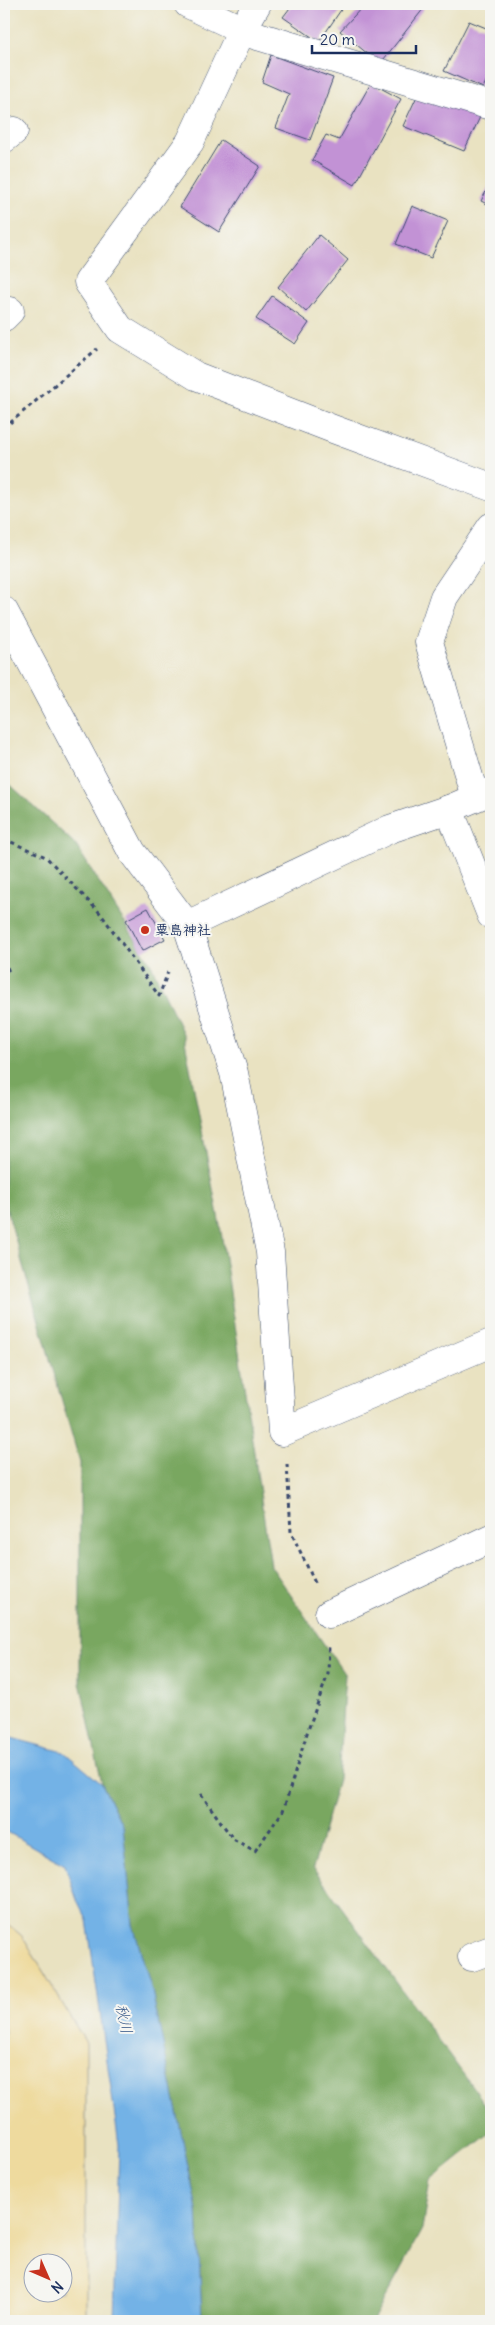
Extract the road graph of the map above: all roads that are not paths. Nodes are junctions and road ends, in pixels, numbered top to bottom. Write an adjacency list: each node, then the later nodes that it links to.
1 (188, 4): 3 (street)
2 (257, 4): 3 (street)
3 (242, 30): 4 (street); 5 (street)
4 (491, 106)
5 (491, 487)
6 (491, 527): 8 (street)
7 (4, 611): 11 (street)
8 (483, 794): 9 (street)
9 (449, 810): 10 (street); 11 (street)
10 (491, 915)
11 (187, 926): 12 (street)
12 (491, 1343)
13 (491, 1538): 14 (street)
14 (329, 1614)

